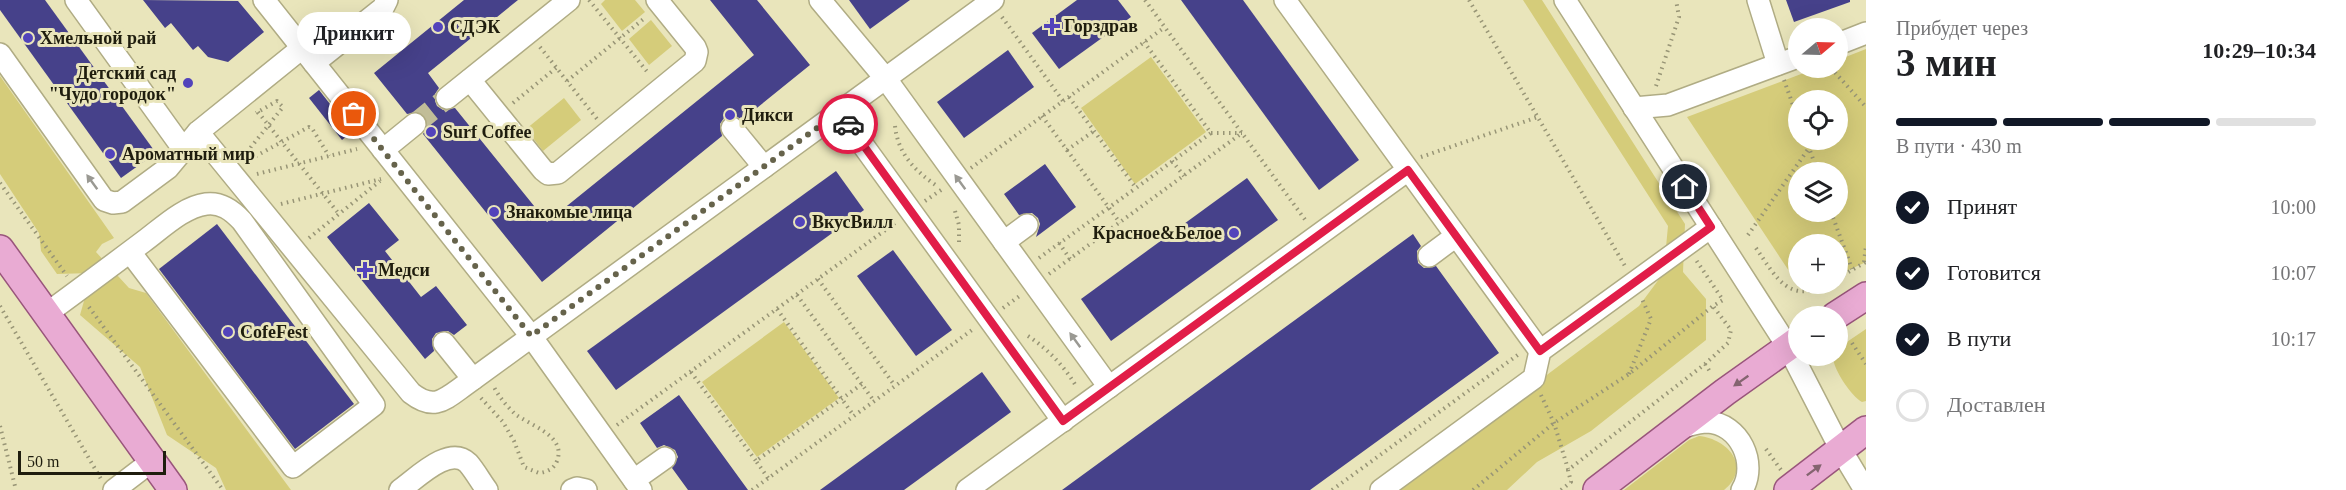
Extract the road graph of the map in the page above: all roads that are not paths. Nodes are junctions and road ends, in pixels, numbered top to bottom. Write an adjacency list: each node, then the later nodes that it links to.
1 (76, 0): 25 (street)
2 (387, 0): 14 (street)
3 (569, 0): 17 (street)
4 (820, 0): 16 (street)
5 (1285, 0): 26 (street)
6 (1565, 0): 19 (street)
7 (1758, 0): 15 (street)
8 (992, 1): 16 (street)
9 (659, 2): 17 (street)
10 (273, 3): 14 (street)
11 (1866, 33): 12 (street)
12 (1848, 40)
13 (0, 54): 25 (street, one-way to 13)
14 (308, 56): 23 (street); 24 (street)
15 (1788, 60): 19 (street)
16 (885, 79): 20 (street); 31 (street, one-way to 16)
17 (470, 80): 18 (street)
18 (447, 98)
19 (1634, 108): 29 (street)
20 (839, 112): 27 (street); 46 (street)
21 (415, 124): 24 (street)
22 (732, 128): 27 (street)
23 (198, 132): 25 (street); 44 (street)
24 (381, 147): 38 (street)
25 (184, 150)
26 (1406, 166): 30 (street); 45 (street)
27 (764, 167): 38 (street)
28 (1027, 225): 31 (street)
29 (1711, 227): 39 (street); 41 (street)
30 (1456, 236): 34 (street); 41 (street)
31 (1004, 242): 45 (street, one-way to 31)
32 (0, 249): 37 (main road)
33 (130, 252): 33 (street); 37 (street)
34 (1429, 256)
35 (1866, 296): 36 (main road)
36 (1848, 308)
37 (46, 314): 51 (main road)
38 (531, 336): 44 (street); 53 (street)
39 (1788, 337)
40 (444, 343): 44 (street)
41 (1537, 347): 60 (street)
42 (1788, 348): 47 (main road, one-way to 47)
43 (1803, 366): 49 (street)
44 (474, 378)
45 (1109, 387): 46 (street)
46 (1063, 421): 59 (street)
47 (1677, 429): 61 (main road); 62 (street)
48 (1866, 430): 49 (main road)
49 (1841, 450): 63 (main road, one-way to 49); 64 (street)
50 (665, 458): 53 (street)
51 (152, 460): 52 (street); 54 (main road)
52 (107, 485)
53 (638, 485)
54 (173, 490)
55 (400, 490): 56 (street)
56 (487, 490)
57 (572, 490): 58 (street)
58 (586, 490)
59 (967, 490)
60 (1381, 490)
61 (1597, 490)
62 (1742, 490)
63 (1788, 490)
64 (1865, 490)

